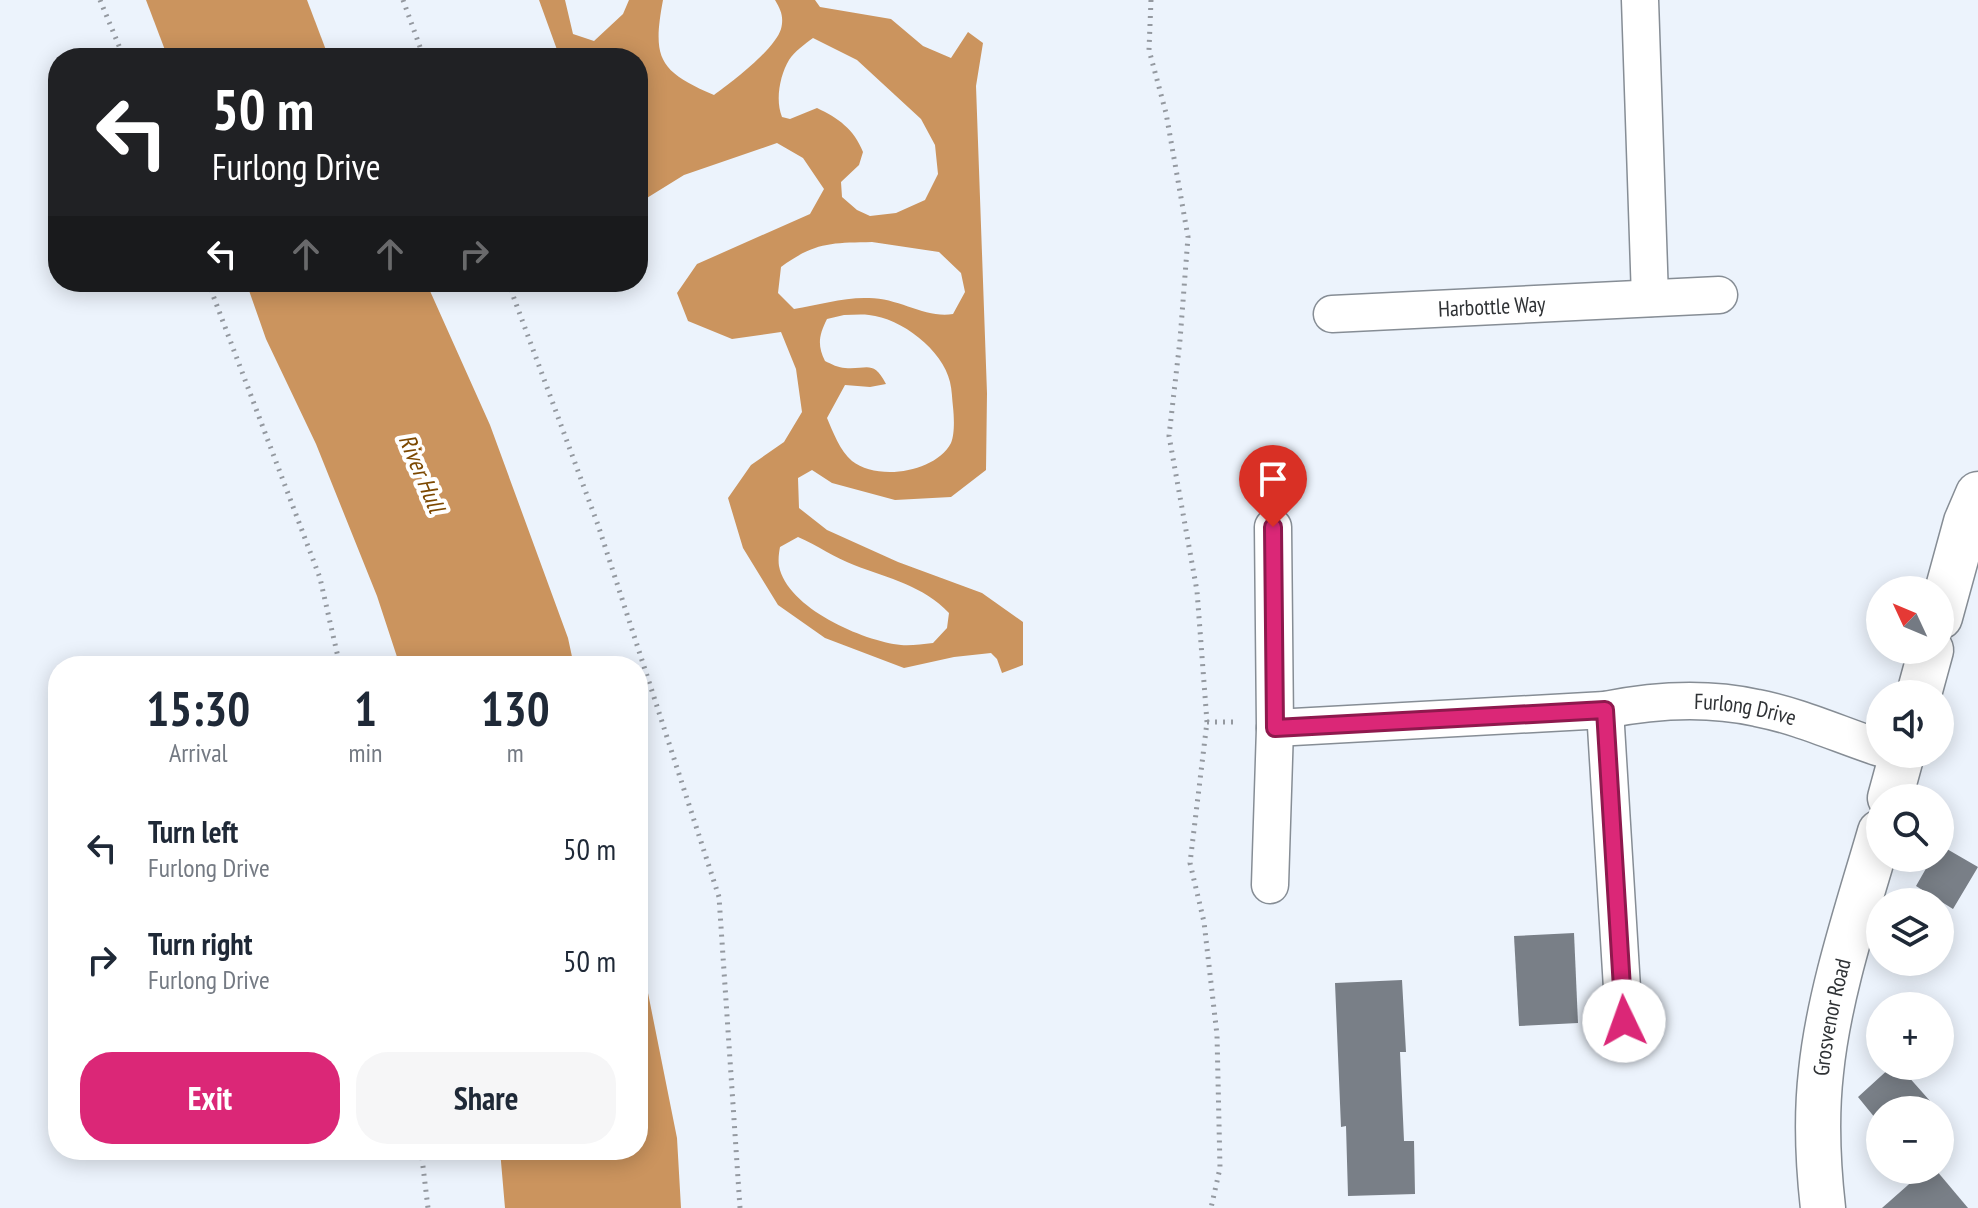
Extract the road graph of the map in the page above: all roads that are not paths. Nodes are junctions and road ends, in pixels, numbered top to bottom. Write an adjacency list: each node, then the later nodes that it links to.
1 (1640, 0): 3 (street)
2 (1719, 295): 3 (street, Harbottle Way)
3 (1650, 298): 4 (street, Harbottle Way)
4 (1332, 314)
5 (1978, 494): 7 (street)
6 (1273, 527): 9 (street)
7 (1951, 576)
8 (1605, 710): 9 (street, Furlong Drive); 10 (street, Furlong Drive); 13 (street)
9 (1261, 725): 12 (street)
10 (1866, 743)
11 (1869, 872): 14 (street, Grosvenor Road)
12 (1270, 885)
13 (1624, 1021)
14 (1823, 1208)

